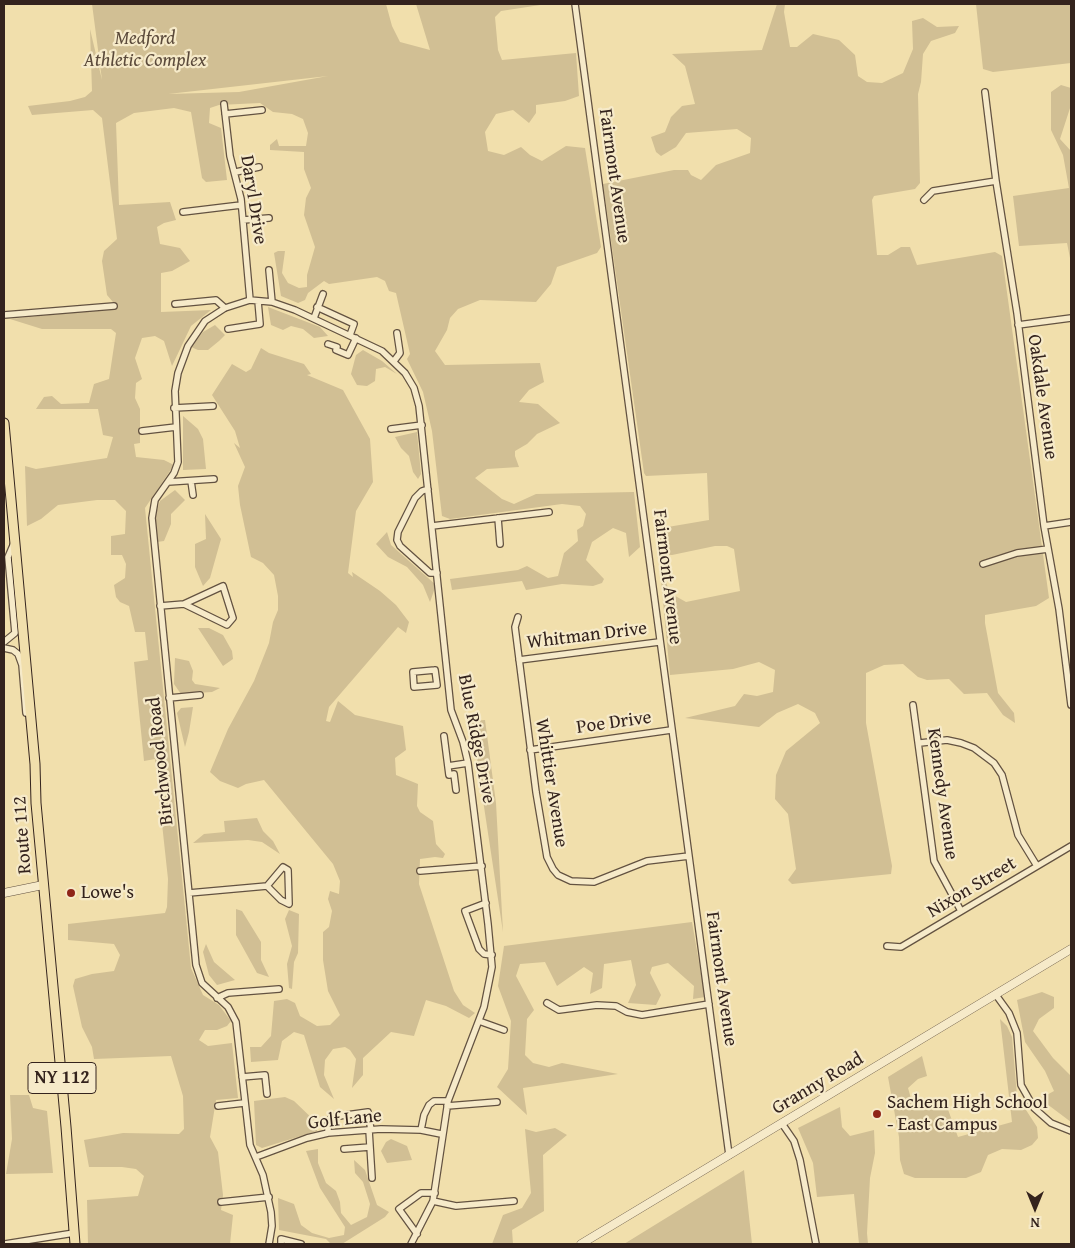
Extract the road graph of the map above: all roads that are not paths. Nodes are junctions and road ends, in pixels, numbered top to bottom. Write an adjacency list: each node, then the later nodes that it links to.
1 (575, 4): 58 (street, Fairmont Avenue)
2 (985, 92): 8 (street, Oakdale Avenue)
3 (224, 104): 5 (street, Daryl Drive)
4 (262, 110): 5 (street)
5 (226, 114): 7 (street, Daryl Drive)
6 (259, 167): 7 (street)
7 (236, 172): 10 (street, Daryl Drive)
8 (996, 181): 9 (street); 26 (street, Oakdale Avenue)
9 (924, 200)
10 (241, 205): 11 (street); 13 (street, Daryl Drive)
11 (183, 212)
12 (269, 218): 13 (street)
13 (243, 220): 16 (street, Daryl Drive)
14 (268, 270): 18 (street)
15 (323, 294): 21 (street)
16 (250, 300): 17 (street, Blue Ridge Drive); 22 (street, Birchwood Road)
17 (258, 301): 18 (street, Blue Ridge Drive); 27 (street)
18 (272, 302): 24 (street, Blue Ridge Drive)
19 (175, 304): 22 (street)
20 (114, 306): 23 (street)
21 (318, 307): 24 (street); 29 (street)
22 (226, 308): 33 (street, Birchwood Road)
23 (4, 316)
24 (314, 318): 29 (street, Blue Ridge Drive)
25 (1071, 318): 26 (street)
26 (1018, 325): 48 (street, Oakdale Avenue)
27 (228, 329)
28 (397, 333): 31 (street)
29 (353, 336): 30 (street); 31 (street, Blue Ridge Drive)
30 (328, 344)
31 (394, 361): 35 (street, Blue Ridge Drive)
32 (213, 406): 33 (street)
33 (174, 408): 36 (street, Birchwood Road)
34 (4, 423): 49 (main road, Route 112 / NY 112)
35 (422, 425): 37 (street); 42 (street, Blue Ridge Drive)
36 (176, 427): 38 (street); 41 (street, Birchwood Road)
37 (391, 428)
38 (142, 431)
39 (214, 479): 40 (street)
40 (190, 481): 41 (street); 43 (street)
41 (168, 482): 55 (street, Birchwood Road)
42 (428, 490): 47 (street, Blue Ridge Drive); 53 (street)
43 (193, 496)
44 (549, 512): 45 (street)
45 (498, 518): 47 (street); 50 (street)
46 (1071, 522): 48 (street)
47 (432, 526): 53 (street, Blue Ridge Drive)
48 (1044, 526): 51 (street, Oakdale Avenue)
49 (15, 541): 57 (street); 67 (main road, Route 112 / NY 112)
50 (500, 544)
51 (1048, 549): 52 (street); 66 (street, Oakdale Avenue)
52 (983, 564)
53 (437, 573): 61 (street, Blue Ridge Drive)
54 (184, 604): 54 (street); 55 (street)
55 (160, 606): 64 (street, Birchwood Road)
56 (518, 617): 60 (street, Whittier Avenue)
57 (4, 642)
58 (660, 642): 60 (street, Whitman Drive); 68 (street, Fairmont Avenue)
59 (4, 648): 67 (street)
60 (519, 660): 71 (street, Whittier Avenue)
61 (448, 684): 62 (street); 72 (street, Blue Ridge Drive)
62 (437, 685): 62 (street)
63 (200, 695): 64 (street)
64 (169, 698): 82 (street, Birchwood Road)
65 (914, 705): 70 (street, Kennedy Avenue)
66 (1071, 705)
67 (32, 721): 80 (main road, Route 112 / NY 112)
68 (671, 730): 71 (street, Poe Drive); 76 (street, Fairmont Avenue)
69 (444, 736): 73 (street)
70 (920, 743): 78 (street); 85 (street, Kennedy Avenue)
71 (530, 750): 76 (street, Whittier Avenue)
72 (468, 763): 73 (street); 77 (street, Blue Ridge Drive)
73 (448, 766): 74 (street)
74 (456, 790)
75 (1071, 846): 78 (street, Nixon Street)
76 (689, 856): 93 (street, Fairmont Avenue)
77 (482, 866): 79 (street); 84 (street, Blue Ridge Drive)
78 (1037, 866): 85 (street, Nixon Street)
79 (420, 871)
80 (43, 885): 83 (street); 118 (main road, Route 112 / NY 112)
81 (267, 886): 81 (street); 82 (street)
82 (189, 893): 91 (street, Birchwood Road)
83 (4, 894)
84 (486, 903): 88 (street, Blue Ridge Drive); 88 (street)
85 (961, 912): 86 (street, Nixon Street)
86 (887, 946)
87 (1071, 949): 90 (street, Granny Road)
88 (492, 955): 94 (street, Blue Ridge Drive)
89 (279, 989): 91 (street)
90 (996, 995): 102 (street, Granny Road); 105 (street)
91 (217, 998): 96 (street, Birchwood Road)
92 (547, 1003): 93 (street)
93 (709, 1004): 110 (street, Fairmont Avenue)
94 (479, 1021): 95 (street); 100 (street, Blue Ridge Drive)
95 (504, 1030)
96 (242, 1077): 97 (street); 99 (street, Birchwood Road)
97 (267, 1094)
98 (497, 1102): 100 (street)
99 (244, 1104): 101 (street); 111 (street, Birchwood Road)
100 (447, 1104): 104 (street); 107 (street, Blue Ridge Drive)
101 (218, 1106)
102 (783, 1125): 110 (street, Granny Road); 128 (street)
103 (370, 1130): 104 (street, Golf Lane); 106 (street, Golf Lane); 106 (street); 108 (street)
104 (421, 1130): 107 (street, Golf Lane)
105 (1071, 1131)
106 (328, 1133): 111 (street, Golf Lane)
107 (441, 1134): 113 (street, Blue Ridge Drive)
108 (370, 1147): 109 (street); 112 (street)
109 (344, 1149)
110 (729, 1155): 127 (street, Granny Road)
111 (256, 1157): 114 (street, Birchwood Road)
112 (372, 1178)
113 (435, 1193): 116 (street, Blue Ridge Drive); 119 (street)
114 (268, 1197): 117 (street); 120 (street, Birchwood Road)
115 (514, 1200): 116 (street)
116 (433, 1201): 119 (street, Blue Ridge Drive)
117 (221, 1202)
118 (74, 1234): 122 (street); 123 (main road, Route 112 / NY 112)
119 (417, 1234): 126 (street, Blue Ridge Drive)
120 (271, 1236): 121 (street); 124 (street, Birchwood Road)
121 (281, 1242): 125 (street)
122 (5, 1244)
123 (75, 1244)
124 (269, 1244)
125 (301, 1244)
126 (411, 1244)
127 (581, 1244)
128 (816, 1244)

